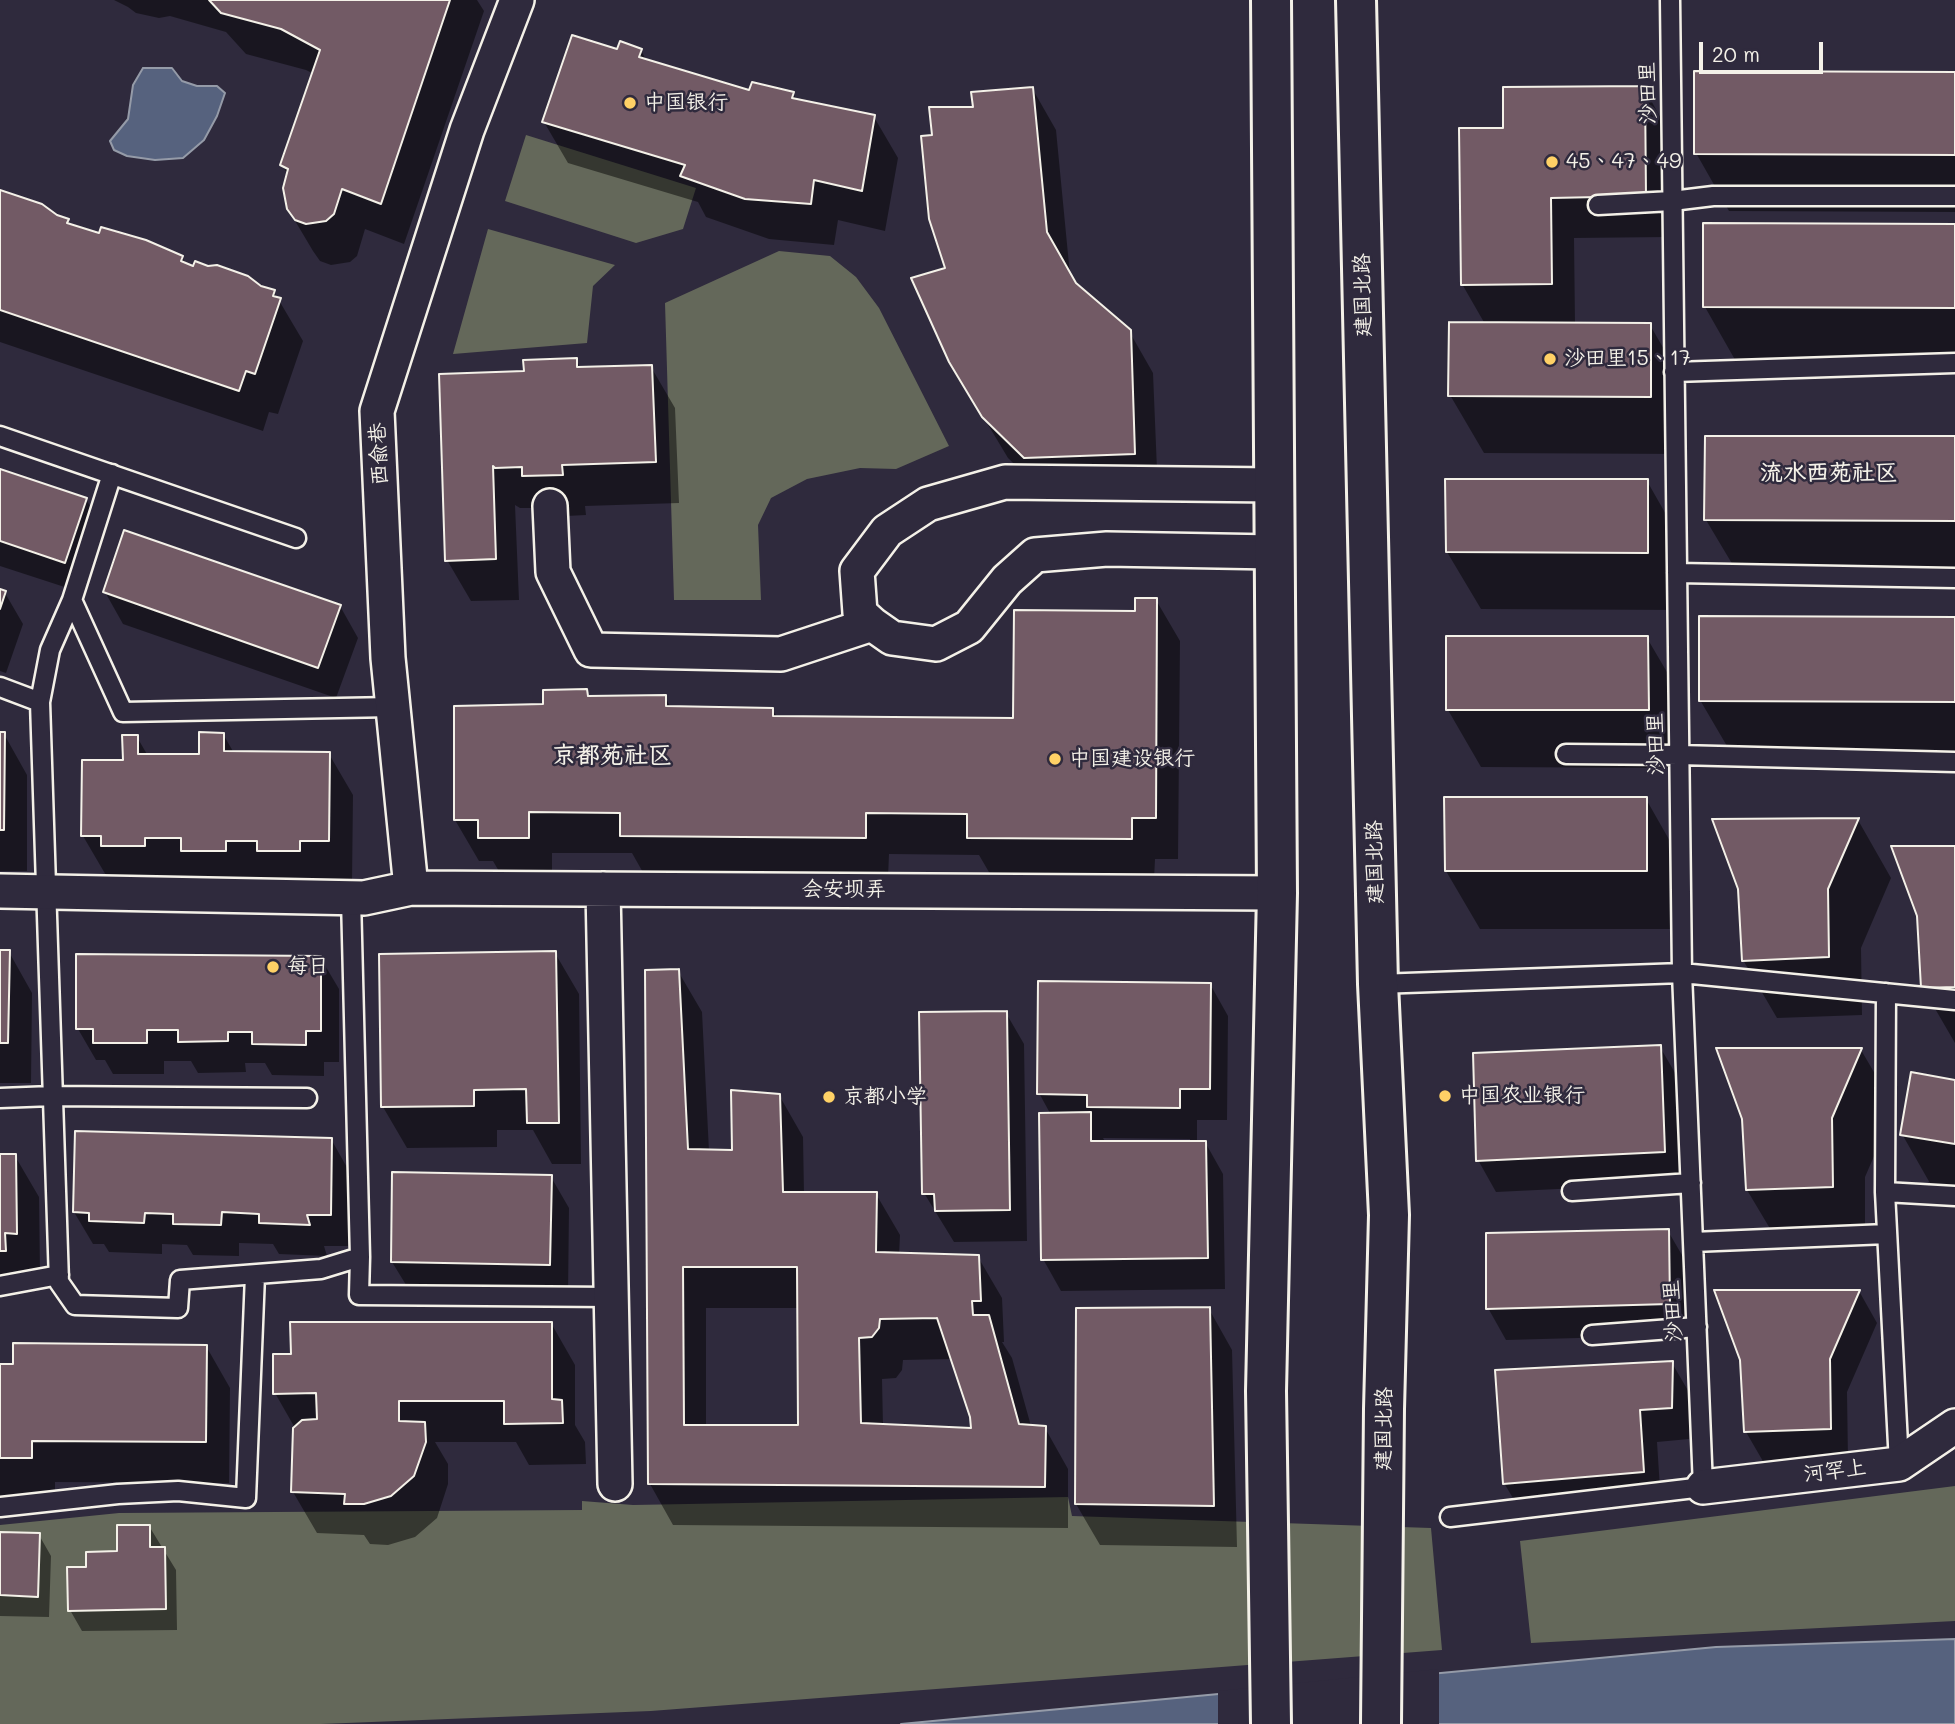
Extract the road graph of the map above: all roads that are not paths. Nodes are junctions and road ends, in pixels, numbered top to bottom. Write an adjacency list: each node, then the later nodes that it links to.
1 (517, 0): 22 (street, 西俞巷)
2 (1271, 0): 12 (main road)
3 (1356, 0): 33 (main road, 建国北路)
4 (1670, 0): 6 (lane, 沙田里)
5 (1955, 196): 6 (lane)
6 (1672, 201): 7 (lane); 9 (lane, 沙田里)
7 (1598, 205)
8 (1955, 363): 9 (lane)
9 (1674, 372): 16 (lane, 沙田里)
10 (0, 436): 11 (lane)
11 (112, 474): 14 (lane); 18 (lane)
12 (1274, 485): 15 (main road); 19 (street)
13 (550, 506): 19 (street)
14 (296, 538)
15 (1275, 552): 19 (street); 30 (main road)
16 (1677, 573): 17 (lane); 24 (lane, 沙田里)
17 (1955, 578)
18 (72, 600): 21 (lane); 22 (lane)
19 (872, 624)
20 (0, 687): 21 (lane)
21 (40, 702): 29 (lane)
22 (393, 707): 26 (street, 西俞巷)
23 (1566, 754): 24 (lane)
24 (1679, 755): 25 (lane); 32 (lane, 沙田里)
25 (1955, 762)
26 (411, 888): 27 (street, 会安坝弄); 31 (street, 会安坝弄)
27 (603, 889): 30 (street, 会安坝弄); 49 (street)
28 (0, 891): 29 (street, 会安坝弄)
29 (45, 892): 31 (street, 会安坝弄); 36 (lane)
30 (1277, 893): 58 (main road)
31 (351, 898): 45 (lane)
32 (1682, 973): 33 (lane); 34 (lane); 39 (lane, 沙田里)
33 (1378, 984): 59 (main road, 建国北路)
34 (1886, 993): 35 (lane); 41 (lane)
35 (1955, 1000)
36 (52, 1096): 37 (lane); 38 (lane); 46 (lane)
37 (0, 1098)
38 (307, 1098)
39 (1691, 1182): 40 (lane); 44 (lane, 沙田里)
40 (1572, 1191)
41 (1885, 1192): 42 (lane); 43 (lane)
42 (1955, 1196)
43 (1887, 1234): 44 (lane); 53 (lane)
44 (1693, 1242): 50 (lane, 沙田里)
45 (360, 1257): 47 (lane); 49 (lane)
46 (59, 1275): 47 (lane); 48 (lane)
47 (255, 1275): 56 (lane)
48 (0, 1286)
49 (611, 1297): 54 (street)
50 (1697, 1327): 51 (lane); 55 (lane, 沙田里)
51 (1592, 1335)
52 (1955, 1426): 53 (street, 河罕上)
53 (1899, 1464): 55 (street, 河罕上)
54 (615, 1484)
55 (1703, 1487): 57 (lane)
56 (0, 1507)
57 (1450, 1517)
58 (1271, 1724)
59 (1381, 1724)

